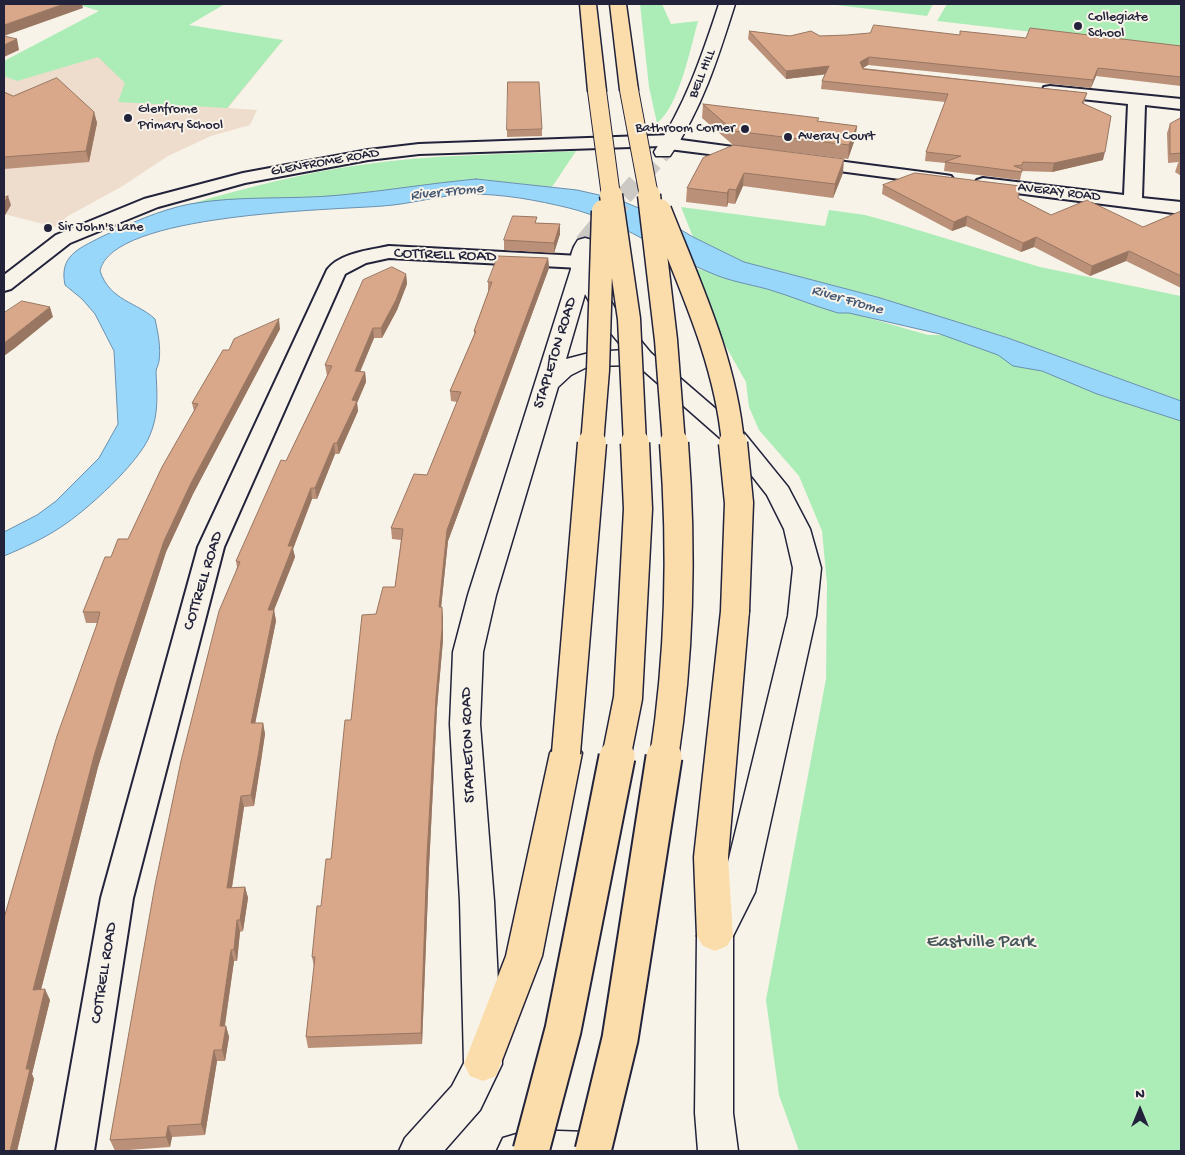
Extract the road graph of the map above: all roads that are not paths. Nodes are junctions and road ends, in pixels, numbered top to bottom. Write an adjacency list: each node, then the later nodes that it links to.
1 (588, 4): 8 (highway, bridge)
2 (618, 4): 7 (highway, bridge)
3 (727, 4): 7 (main road, BELL HILL)
4 (1030, 88): 5 (street)
5 (1137, 100): 6 (street); 9 (street)
6 (1181, 104)
7 (662, 152): 9 (street, AVERAY ROAD); 12 (street, GLENFROME ROAD); 15 (highway, bridge); 22 (highway, bridge)
8 (607, 174): 16 (highway, bridge); 20 (highway, bridge)
9 (1133, 202): 10 (street, AVERAY ROAD)
10 (1181, 208)
11 (583, 258): 13 (main road); 14 (main road, STAPLETON ROAD); 17 (street, COTTRELL ROAD)
12 (4, 285)
13 (642, 358): 14 (main road); 15 (main road)
14 (545, 386): 16 (main road, STAPLETON ROAD)
15 (715, 936): 23 (main road)
16 (483, 1064): 18 (main road, STAPLETON ROAD)
17 (76, 1151)
18 (419, 1151)
19 (517, 1151): 21 (main road)
20 (531, 1151)
21 (587, 1151)
22 (593, 1151)
23 (718, 1151)

